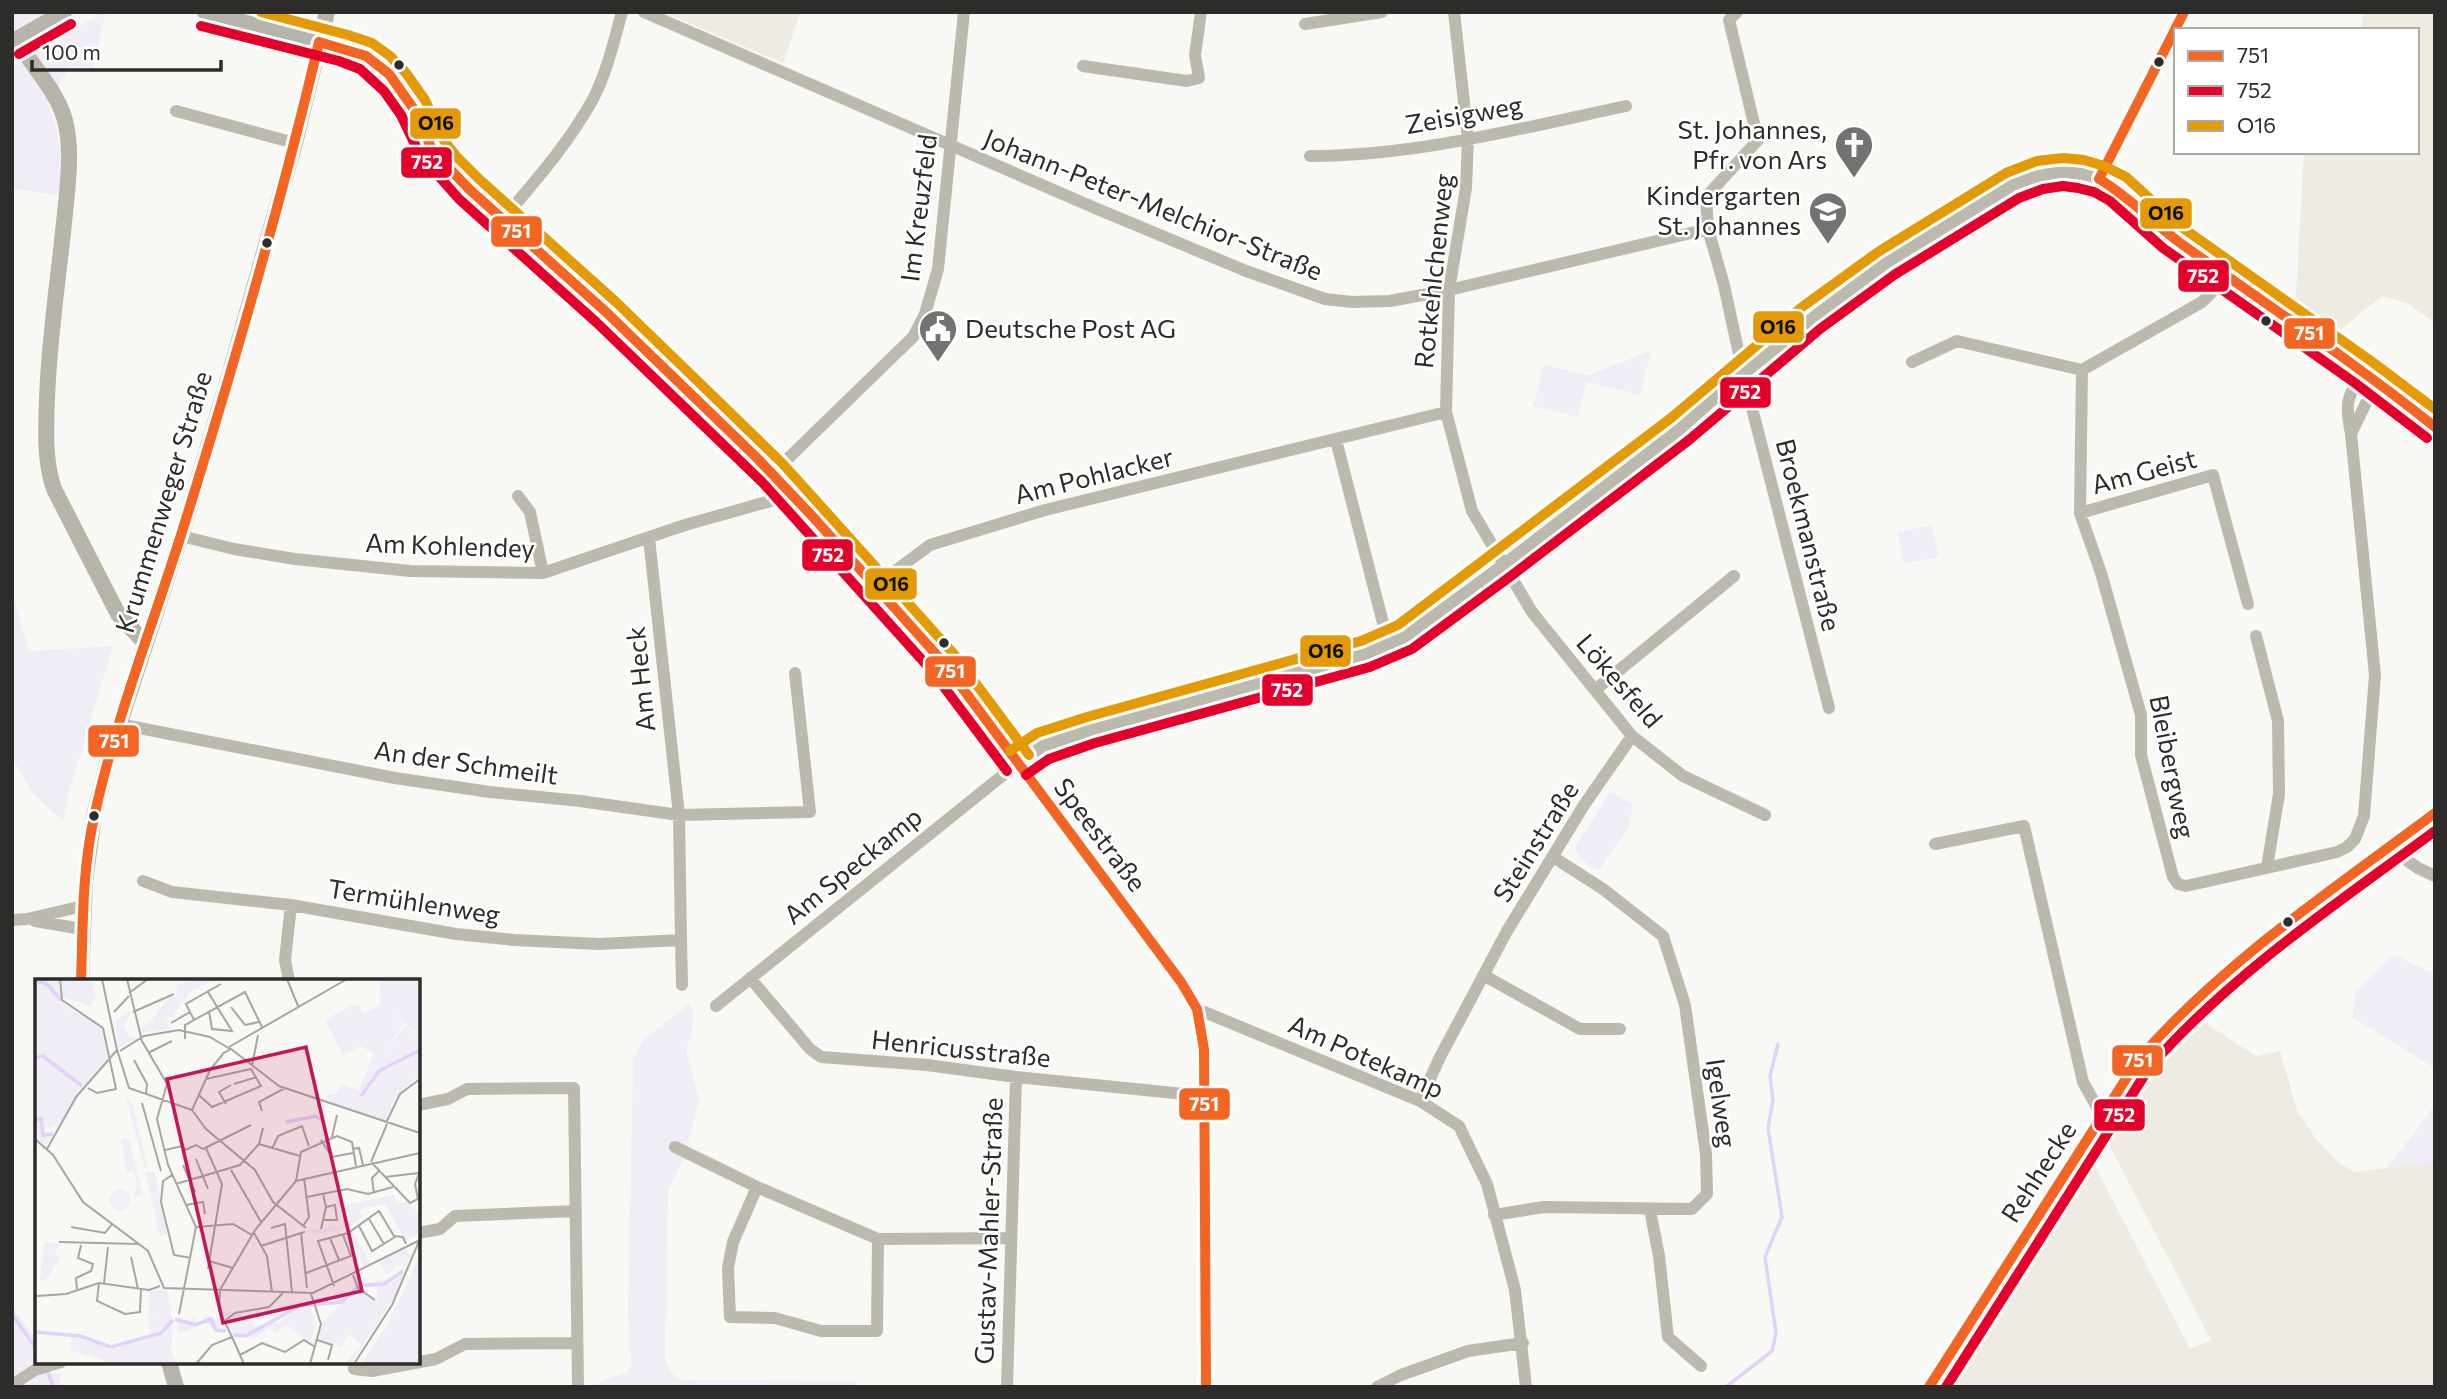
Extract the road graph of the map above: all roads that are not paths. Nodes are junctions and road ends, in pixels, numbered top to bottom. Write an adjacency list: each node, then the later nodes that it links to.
1 (64, 12): 15 (main road)
2 (205, 12): 16 (main road)
3 (327, 12): 16 (main road, Krummenweger Straße)
4 (622, 12): 25 (street)
5 (644, 12): 22 (street, Johann-Peter-Melchior-Straße)
6 (964, 12): 22 (street, Im Kreuzfeld)
7 (1201, 12): 17 (street)
8 (1382, 12): 12 (street)
9 (1454, 12): 20 (street, Rotkehlchenweg)
10 (1737, 12): 26 (street, Broekmanstraße)
11 (2184, 12): 13 (street)
12 (1305, 24)
13 (2176, 28)
14 (2174, 32): 24 (street)
15 (14, 41): 51 (main road)
16 (319, 42): 21 (main road, Krummenweger Straße); 25 (street, Speestraße)
17 (1083, 66)
18 (1626, 106): 20 (street, Zeisigweg)
19 (176, 111): 21 (street)
20 (1468, 139): 23 (street, Zeisigweg); 28 (street, Rotkehlchenweg)
21 (295, 143): 42 (main road, Krummenweger Straße)
22 (950, 146): 28 (street, Johann-Peter-Melchior-Straße); 38 (street, Im Kreuzfeld)
23 (1310, 156)
24 (2099, 179): 27 (street); 32 (street, Am Speckamp)
25 (503, 219): 38 (street, Speestraße)
26 (1708, 229): 28 (street, Johann-Peter-Melchior-Straße); 32 (street, Broekmanstraße)
27 (2227, 277): 30 (street); 31 (street)
28 (1449, 290): 34 (street, Rotkehlchenweg)
29 (1912, 362): 30 (street)
30 (2082, 370): 41 (street, Bleibergweg)
31 (2363, 372): 33 (street); 36 (street, Bleibergweg)
32 (1743, 373): 44 (street, Am Speckamp); 54 (street, Broekmanstraße)
33 (2384, 387): 35 (street); 36 (street)
34 (1446, 412): 37 (street, Am Pohlacker); 44 (street, Rotkehlchenweg)
35 (2435, 427)
36 (2351, 434): 64 (street, Bleibergweg)
37 (1336, 440): 47 (street, Am Pohlacker); 49 (street)
38 (773, 473): 39 (street, Speestraße)
39 (792, 495): 43 (street, Am Kohlendey); 47 (street, Speestraße)
40 (518, 496): 45 (street)
41 (2080, 513): 48 (street, Am Geist); 64 (street, Bleibergweg)
42 (181, 536): 45 (street, Am Kohlendey); 51 (main road, Krummenweger Straße)
43 (649, 538): 45 (street, Am Kohlendey); 59 (street, Am Heck)
44 (1503, 565): 53 (street, Lökesfeld); 57 (street, Am Speckamp)
45 (543, 573)
46 (1734, 576): 53 (street)
47 (875, 586): 57 (street, Speestraße)
48 (2248, 604)
49 (1384, 627)
50 (2256, 636): 64 (street)
51 (146, 643): 55 (main road, Krummenweger Straße)
52 (796, 673): 59 (street, An der Schmeilt)
53 (1595, 690): 56 (street, Lökesfeld)
54 (1829, 708)
55 (119, 724): 59 (street, An der Schmeilt); 68 (main road, Krummenweger Straße)
56 (1632, 736): 60 (street, Lökesfeld); 63 (street, Steinstraße)
57 (1018, 763): 74 (street, Am Speckamp); 79 (street, Speestraße)
58 (2435, 813): 62 (street, Rehhecke)
59 (679, 815): 72 (street)
60 (1765, 815)
61 (1935, 845): 85 (street)
62 (2388, 847): 65 (street); 85 (street, Rehhecke)
63 (1553, 857): 73 (street, Steinstraße); 88 (street, Igelweg)
64 (2267, 867)
65 (2435, 876)
66 (143, 881): 67 (street, Termühlenweg)
67 (291, 905): 72 (street, Termühlenweg); 76 (street)
68 (83, 906): 69 (street); 71 (main road, Krummenweger Straße)
69 (27, 919): 70 (street); 71 (street)
70 (12, 920)
71 (82, 929): 75 (main road, Krummenweger Straße)
72 (681, 940): 77 (street)
73 (1485, 976): 80 (street); 83 (street, Steinstraße)
74 (750, 978): 78 (street, Am Speckamp); 81 (street, Henricusstraße)
75 (81, 979)
76 (289, 979)
77 (682, 985)
78 (716, 1006)
79 (1197, 1009): 82 (street, Speestraße); 83 (street, Am Potekamp)
80 (1620, 1029)
81 (1016, 1077): 82 (street, Henricusstraße); 92 (street, Gustav-Mahler-Straße)
82 (1204, 1096): 106 (street, Speestraße)
83 (1420, 1101): 90 (street, Am Potekamp)
84 (420, 1105): 89 (street)
85 (2102, 1115): 109 (street, Rehhecke)
86 (675, 1147): 87 (street)
87 (757, 1187): 93 (street); 93 (street)
88 (1650, 1210): 90 (street, Igelweg); 101 (street)
89 (576, 1211): 91 (street); 94 (street)
90 (1494, 1215): 95 (street, Am Potekamp)
91 (420, 1233)
92 (1011, 1238): 93 (street); 105 (street, Gustav-Mahler-Straße)
93 (878, 1239)
94 (577, 1343): 96 (street); 104 (street)
95 (1523, 1343): 107 (street); 108 (street, Am Potekamp)
96 (420, 1362)
97 (54, 1364): 102 (street)
98 (170, 1364): 103 (main road)
99 (355, 1364): 100 (street)
100 (409, 1364)
101 (1701, 1366)
102 (12, 1385)
103 (176, 1387)
104 (578, 1387)
105 (1007, 1387)
106 (1206, 1387)
107 (1377, 1387)
108 (1526, 1387)
109 (1929, 1387)

